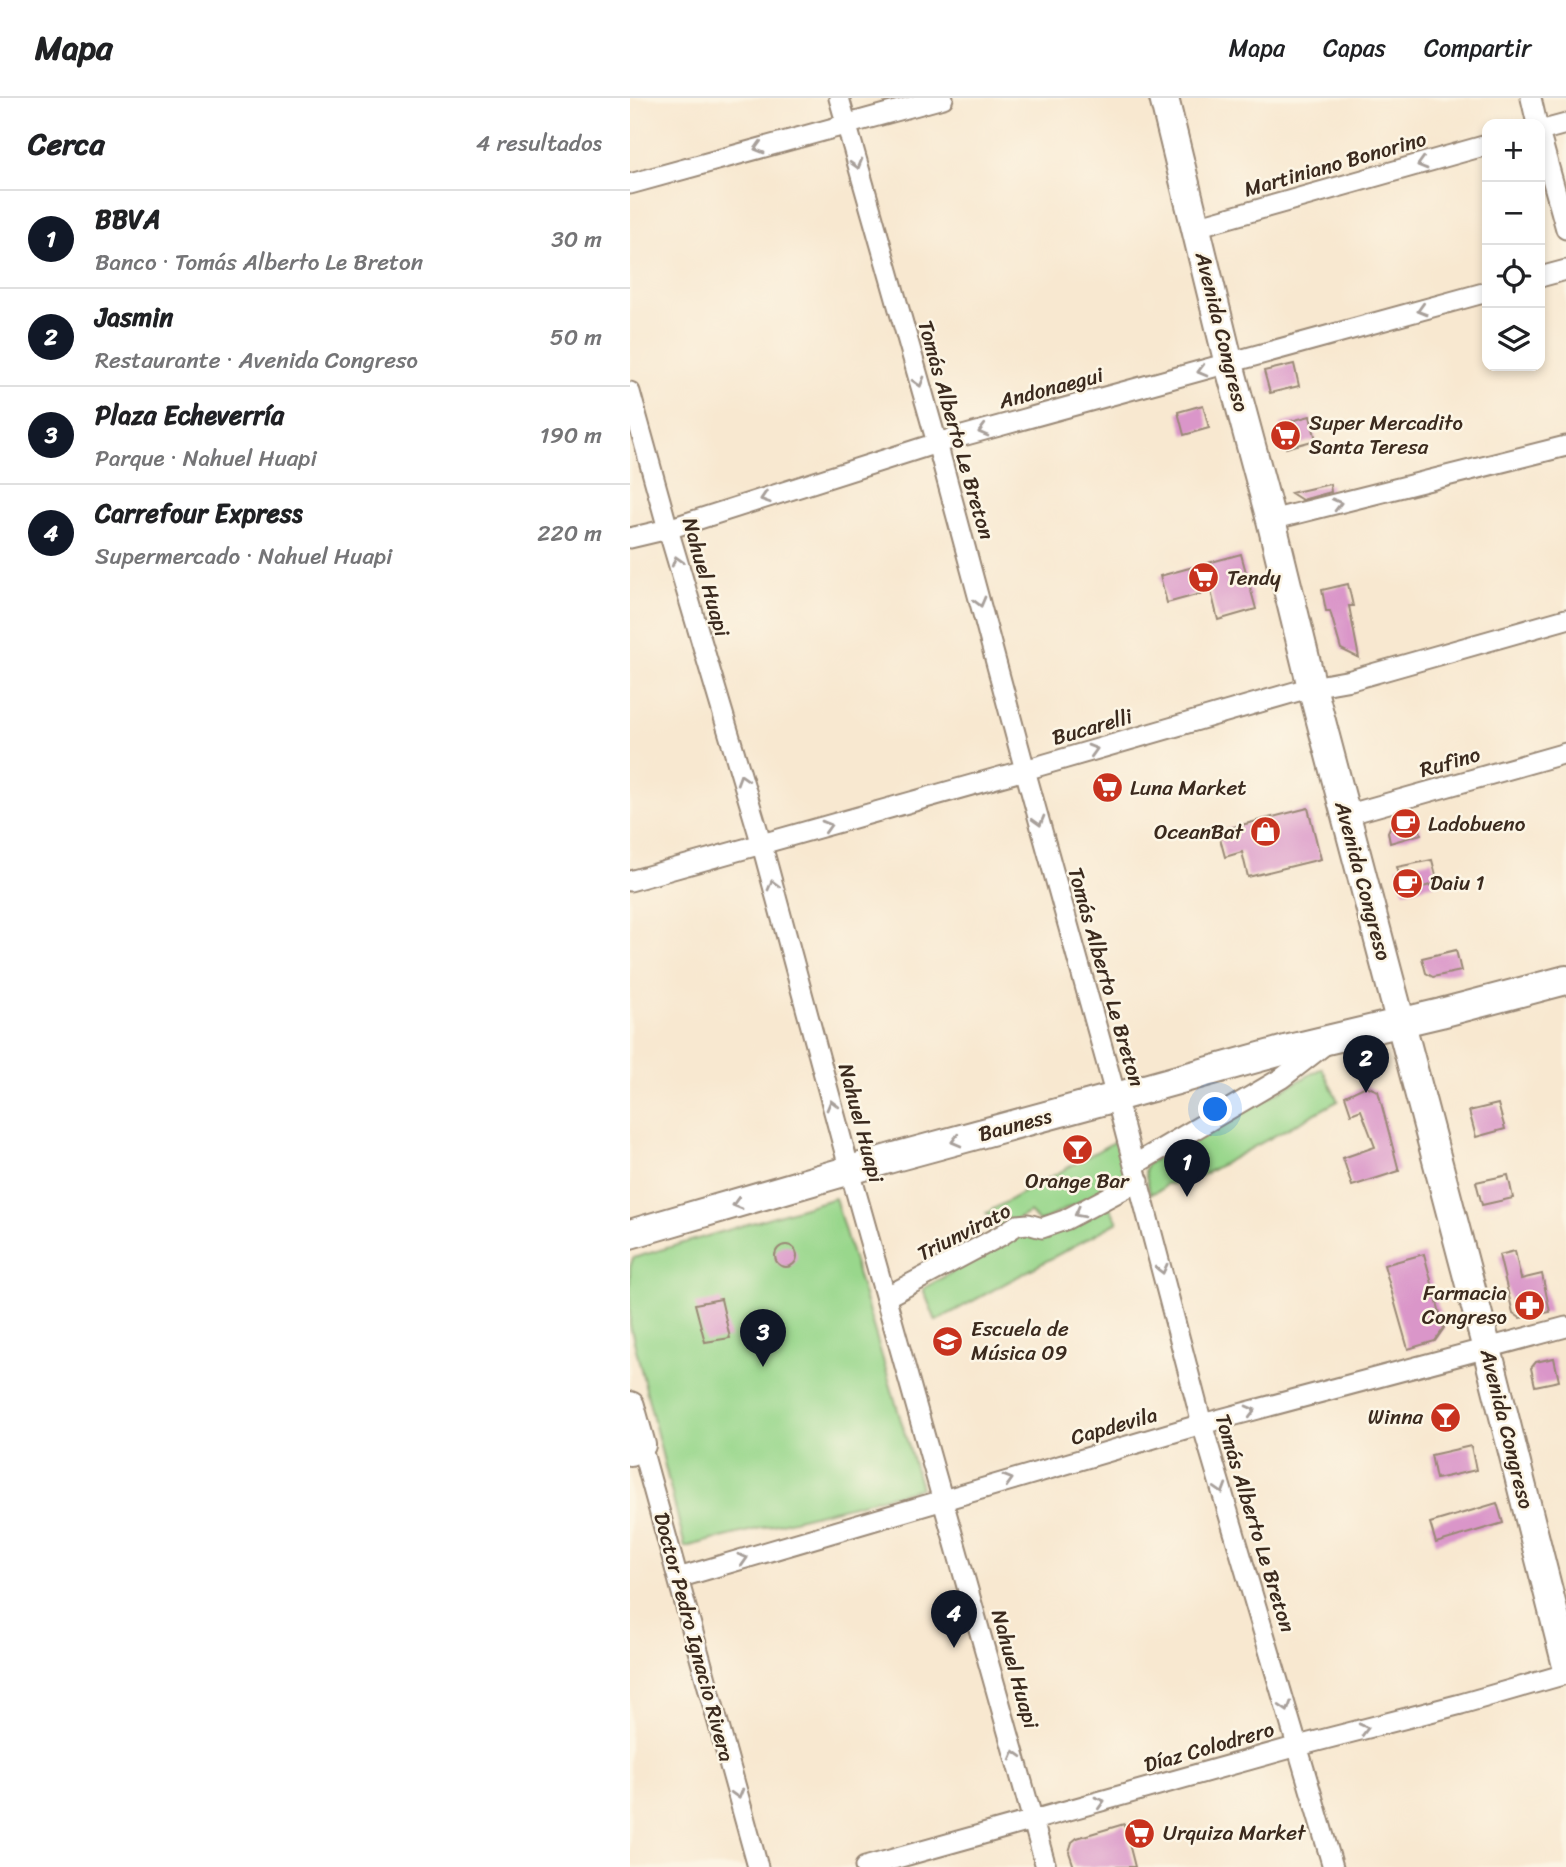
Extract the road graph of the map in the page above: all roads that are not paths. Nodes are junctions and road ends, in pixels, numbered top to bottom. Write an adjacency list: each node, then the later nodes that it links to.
1 (838, 98): 6 (street, Tomás Alberto Le Breton)
2 (943, 98): 6 (street)
3 (1164, 98): 12 (main road, Avenida Congreso)
4 (1531, 98): 5 (street)
5 (1536, 119)
6 (846, 124): 11 (street, one-way to 11); 19 (street, Tomás Alberto Le Breton, one-way to 19)
7 (1566, 124): 8 (street)
8 (1545, 131)
9 (1482, 146): 12 (street, Martiniano Bonorino, one-way to 12)
10 (1545, 151): 13 (street)
11 (630, 184)
12 (1196, 227): 17 (main road, Avenida Congreso)
13 (1566, 229)
14 (1566, 270): 15 (street)
15 (1545, 276)
16 (1482, 293): 17 (street, Andonaegui, one-way to 17)
17 (1228, 364): 19 (street, Andonaegui, one-way to 19); 21 (main road, Avenida Congreso)
18 (630, 392): 22 (street, Nahuel Huapi)
19 (937, 443): 22 (street, Andonaegui, one-way to 22); 27 (street, Tomás Alberto Le Breton, one-way to 27)
20 (1566, 446): 21 (street, one-way to 20)
21 (1271, 520): 25 (main road, Avenida Congreso)
22 (668, 529): 23 (street, Andonaegui); 29 (street, Nahuel Huapi, one-way to 22)
23 (630, 538)
24 (1566, 619): 25 (street, Bucarelli)
25 (1312, 687): 27 (street, Bucarelli, one-way to 25); 28 (main road, Avenida Congreso)
26 (1566, 753): 28 (street, Rufino)
27 (1025, 770): 29 (street, Bucarelli, one-way to 27); 34 (street, Tomás Alberto Le Breton, one-way to 34)
28 (1346, 816): 32 (main road, Avenida Congreso)
29 (762, 845): 30 (street, Bucarelli); 35 (street, Nahuel Huapi, one-way to 29)
30 (630, 881)
31 (1566, 980): 32 (main road, Bauness)
32 (1402, 1022): 33 (main road, Bauness); 40 (main road, Avenida Congreso)
33 (1333, 1038): 34 (main road, Bauness); 36 (street, Triunvirato)
34 (1116, 1097): 35 (main road, Bauness, one-way to 35); 36 (street, Tomás Alberto Le Breton)
35 (850, 1171): 37 (main road, Bauness, one-way to 37); 38 (street, Nahuel Huapi)
36 (1137, 1173): 38 (street, Triunvirato, one-way to 38); 42 (street, Tomás Alberto Le Breton, one-way to 42)
37 (630, 1234)
38 (886, 1297): 44 (street, Nahuel Huapi)
39 (1566, 1327): 40 (street, Capdevila)
40 (1487, 1349): 42 (street, Capdevila, one-way to 40); 46 (main road, Avenida Congreso)
41 (630, 1406): 43 (main road, Doctor Pedro Ignacio Rivera)
42 (1202, 1424): 44 (street, Capdevila, one-way to 42); 48 (street, Tomás Alberto Le Breton, one-way to 48)
43 (636, 1448): 45 (street, Doctor Pedro Ignacio Rivera)
44 (943, 1499): 45 (street, Capdevila, one-way to 44); 49 (street, Nahuel Huapi, one-way to 44)
45 (678, 1578): 50 (street, Doctor Pedro Ignacio Rivera, one-way to 50)
46 (1566, 1662)
47 (1566, 1674): 48 (street, Díaz Colodrero, one-way to 47)
48 (1298, 1746): 49 (street, Díaz Colodrero, one-way to 48); 53 (street, Tomás Alberto Le Breton)
49 (1034, 1820): 51 (street, Díaz Colodrero); 52 (street, Nahuel Huapi)
50 (758, 1867)
51 (865, 1867)
52 (1046, 1867)
53 (1332, 1867)

